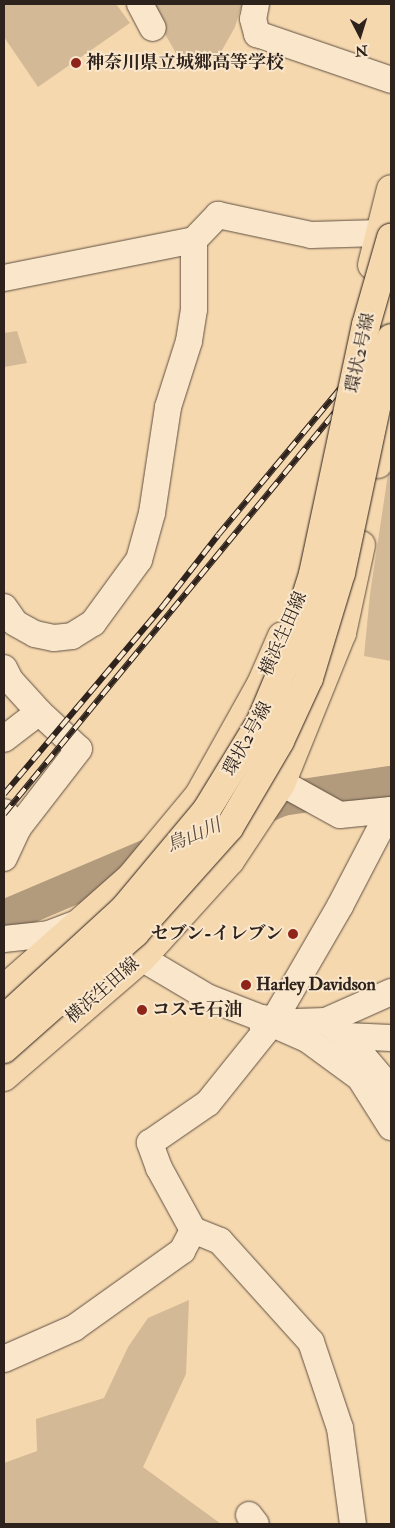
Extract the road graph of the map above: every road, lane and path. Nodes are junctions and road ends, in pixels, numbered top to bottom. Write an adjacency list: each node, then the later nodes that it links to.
1 (140, 4): 3 (street)
2 (256, 4): 4 (street)
3 (153, 28)
4 (391, 80)
5 (391, 189): 6 (main road, 横浜生田線)
6 (386, 236): 7 (street); 15 (main road, 横浜生田線); 25 (main road, 環状2号線, bridge)
7 (194, 240): 8 (street); 11 (street)
8 (4, 278)
9 (391, 338): 29 (main road, 環状2号線, bridge)
10 (391, 404): 16 (main road, 横浜生田線)
11 (4, 607)
12 (4, 668): 13 (street)
13 (38, 712): 14 (street); 18 (street)
14 (4, 739)
15 (225, 749): 16 (street); 20 (main road, 横浜生田線)
16 (281, 784): 17 (street); 22 (main road, 横浜生田線)
17 (391, 810): 26 (street)
18 (11, 820): 19 (street)
19 (4, 858)
20 (80, 922): 21 (street); 22 (street); 23 (main road, 横浜生田線)
21 (4, 939)
22 (142, 958): 26 (street); 30 (main road, 横浜生田線)
23 (4, 989)
24 (391, 992): 27 (street)
25 (4, 1019)
26 (267, 1019): 27 (street); 32 (street); 33 (street)
27 (336, 1029): 28 (street); 31 (street)
28 (391, 1038)
29 (4, 1049)
30 (4, 1076)
31 (391, 1089)
32 (391, 1127)
33 (193, 1230): 34 (street); 35 (street)
34 (4, 1359)
35 (353, 1524)

